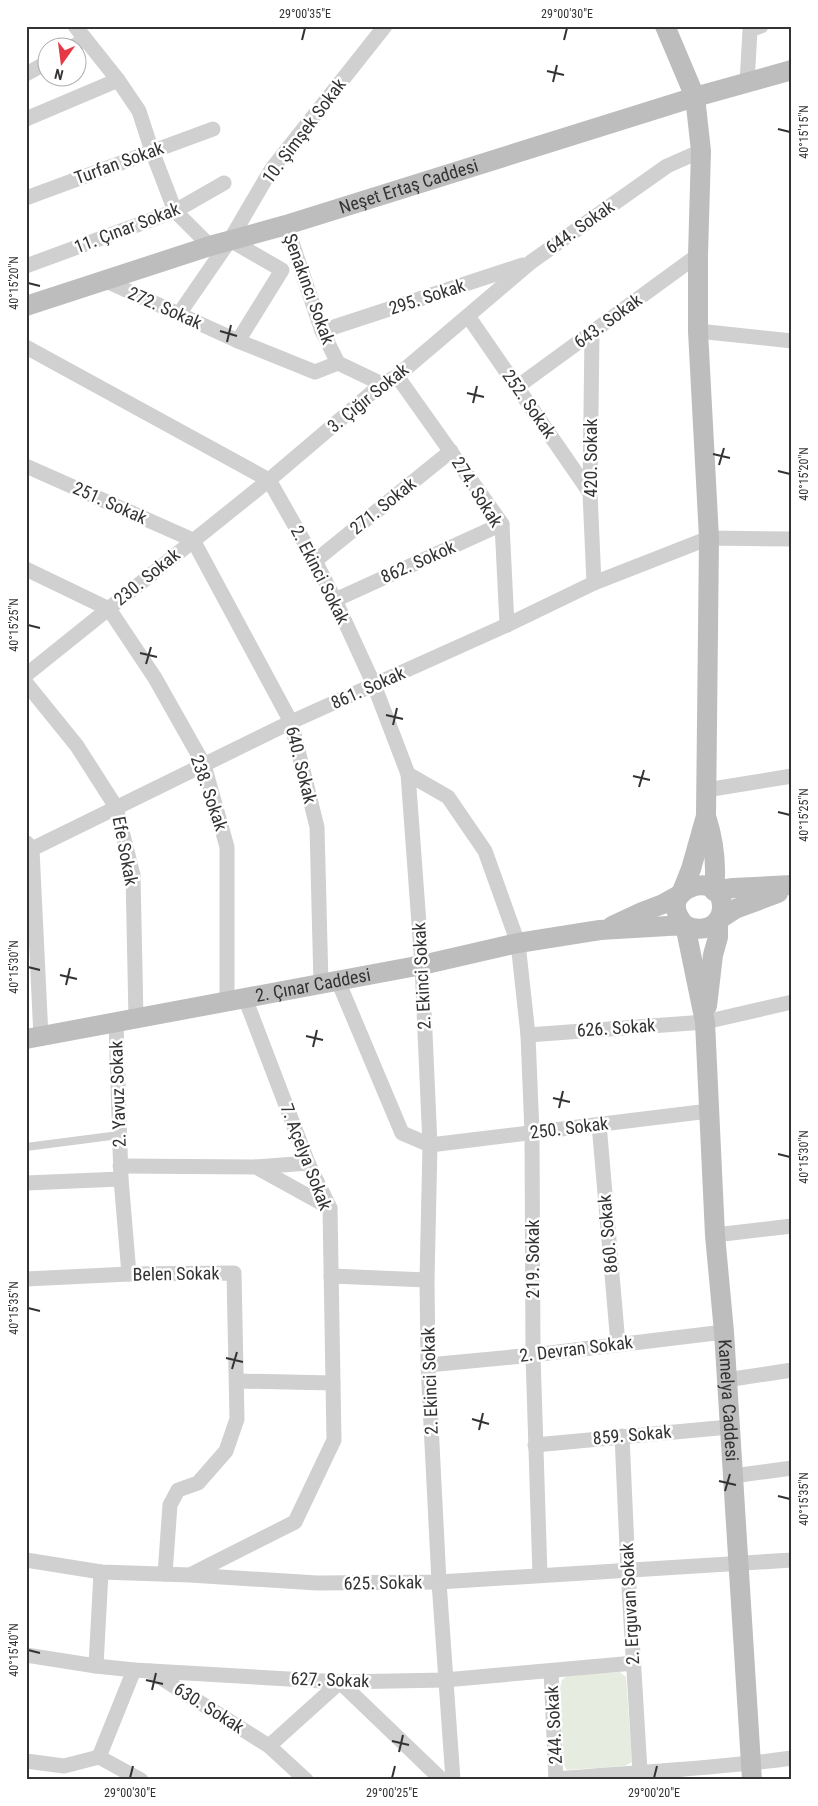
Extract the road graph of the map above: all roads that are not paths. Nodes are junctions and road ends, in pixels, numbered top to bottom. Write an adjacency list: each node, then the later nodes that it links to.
1 (75, 26): 5 (street)
2 (385, 26): 21 (street, 10. Şimşek Sokak)
3 (665, 26): 12 (main road)
4 (761, 26): 11 (street)
5 (84, 38)
6 (88, 43): 10 (street)
7 (38, 67): 9 (street)
8 (792, 70): 11 (main road, Neşet Ertaş Caddesi)
9 (26, 74)
10 (118, 80): 13 (street); 15 (street)
11 (747, 83): 12 (main road, Neşet Ertaş Caddesi)
12 (695, 97): 16 (main road); 20 (main road, Neşet Ertaş Caddesi)
13 (26, 119)
14 (213, 129): 15 (street, Turfan Sokak)
15 (152, 151): 18 (street, Turfan Sokak); 19 (street)
16 (701, 151): 23 (main road); 24 (street, 644. Sokak)
17 (224, 183): 19 (street, 11. Çınar Sokak)
18 (26, 198)
19 (175, 211): 22 (street); 25 (street, 11. Çınar Sokak)
20 (286, 224): 21 (main road, Neşet Ertaş Caddesi); 30 (street, Şenakıncı Sokak)
21 (230, 240): 22 (main road, Neşet Ertaş Caddesi); 28 (street, 10. Şimşek Sokak); 33 (street)
22 (210, 246): 26 (main road, Neşet Ertaş Caddesi)
23 (698, 254): 31 (main road); 32 (street, 643. Sokak)
24 (531, 262): 29 (street, 644. Sokak); 30 (street, 295. Sokak)
25 (26, 266)
26 (104, 280): 27 (main road, Neşet Ertaş Caddesi); 28 (street, 272. Sokak)
27 (26, 306)
28 (179, 314): 33 (street, 272. Sokak)
29 (468, 316): 37 (street, 3. Çığır Sokak); 39 (street, 252. Sokak)
30 (322, 331): 36 (street, Şenakıncı Sokak)
31 (698, 331): 34 (street); 45 (main road)
32 (592, 332): 39 (street, 643. Sokak); 43 (street, 420. Sokak)
33 (238, 340): 36 (street, 272. Sokak)
34 (792, 341)
35 (26, 347): 42 (street)
36 (338, 363): 38 (street, Şenakıncı Sokak)
37 (397, 376): 38 (street, 3. Çığır Sokak); 40 (street, 274. Sokak)
38 (382, 384): 42 (street, 3. Çığır Sokak)
39 (517, 387): 43 (street, 252. Sokak)
40 (451, 451): 44 (street, 274. Sokak); 48 (street, 271. Sokak)
41 (26, 466): 47 (street, 251. Sokak)
42 (269, 480): 47 (street, 230. Sokak); 48 (street, 2. Ekinci Sokak)
43 (590, 493): 50 (street, 420. Sokak)
44 (502, 524): 51 (street, 862. Sokok); 53 (street, 274. Sokak)
45 (709, 538): 46 (street); 50 (street, 861. Sokak); 61 (main road)
46 (792, 539)
47 (193, 540): 52 (street, 230. Sokak); 57 (street, 640. Sokak)
48 (315, 560): 51 (street, 2. Ekinci Sokak)
49 (26, 569): 52 (street)
50 (594, 583): 53 (street, 861. Sokak)
51 (334, 600): 56 (street, 2. Ekinci Sokak)
52 (109, 609): 54 (street, 230. Sokak); 58 (street, 238. Sokak)
53 (507, 625): 56 (street, 861. Sokak)
54 (26, 675)
55 (26, 683): 62 (street, Efe Sokak)
56 (374, 685): 57 (street, 861. Sokak); 59 (street, 2. Ekinci Sokak)
57 (291, 722): 58 (street, 861. Sokak); 73 (street, 640. Sokak)
58 (204, 766): 62 (street, 861. Sokak); 74 (street, 238. Sokak)
59 (408, 774): 71 (street, 219. Sokak); 72 (street, 2. Ekinci Sokak)
60 (792, 776): 61 (street)
61 (706, 790): 63 (main road)
62 (116, 807): 64 (street, 861. Sokak); 76 (street, Efe Sokak)
63 (706, 816): 66 (main road); 67 (main road)
64 (29, 846): 80 (street)
65 (792, 887): 66 (main road); 68 (main road)
66 (714, 891): 67 (main road); 68 (main road)
67 (680, 894): 69 (main road); 70 (main road)
68 (718, 920): 69 (main road); 78 (main road)
69 (685, 925): 70 (main road); 78 (main road)
70 (600, 930): 71 (main road, 2. Çınar Caddesi)
71 (518, 943): 72 (main road, 2. Çınar Caddesi); 79 (street, 219. Sokak)
72 (422, 965): 73 (main road, 2. Çınar Caddesi); 85 (street, 2. Ekinci Sokak)
73 (330, 982): 74 (main road, 2. Çınar Caddesi); 85 (street)
74 (236, 1000): 76 (main road, 2. Çınar Caddesi); 87 (street, 7. Açelya Sokak)
75 (792, 1002): 78 (street, 626. Sokak)
76 (136, 1018): 77 (main road, 2. Çınar Caddesi)
77 (116, 1022): 80 (main road, 2. Çınar Caddesi); 84 (street, 2. Yavuz Sokak)
78 (705, 1022): 79 (street, 626. Sokak); 81 (main road, Kamelya Caddesi)
79 (528, 1035): 83 (street, 219. Sokak)
80 (34, 1038)
81 (709, 1111): 82 (street, 250. Sokak); 93 (main road, Kamelya Caddesi)
82 (599, 1124): 83 (street, 250. Sokak); 99 (street, 860. Sokak)
83 (532, 1133): 85 (street, 250. Sokak); 100 (street, 219. Sokak)
84 (120, 1135): 86 (lane); 89 (street, 2. Yavuz Sokak)
85 (430, 1145): 97 (street, 2. Ekinci Sokak)
86 (26, 1147)
87 (308, 1163): 88 (street, 2. Yavuz Sokak); 91 (street, 7. Açelya Sokak)
88 (256, 1167): 89 (street, 2. Yavuz Sokak); 91 (street, 2. Yavuz Sokak)
89 (121, 1173): 90 (street, 2. Yavuz Sokak); 94 (street, 2. Yavuz Sokak)
90 (26, 1183)
91 (330, 1208): 95 (street, 7. Açelya Sokak)
92 (792, 1226): 93 (street)
93 (715, 1235): 98 (main road, Kamelya Caddesi)
94 (129, 1274): 96 (street, Belen Sokak); 104 (street, Belen Sokak)
95 (331, 1276): 97 (street); 105 (street, 7. Açelya Sokak)
96 (26, 1279)
97 (427, 1280): 101 (street, 2. Ekinci Sokak)
98 (724, 1332): 99 (street, 2. Devran Sokak); 103 (main road, Kamelya Caddesi)
99 (618, 1344): 100 (street, 2. Devran Sokak)
100 (533, 1355): 101 (street, 2. Devran Sokak); 108 (street, 219. Sokak)
101 (428, 1366): 119 (street, 2. Ekinci Sokak)
102 (792, 1370): 103 (street)
103 (726, 1380): 106 (main road, Kamelya Caddesi)
104 (237, 1381): 105 (street); 116 (street, Belen Sokak)
105 (333, 1383): 117 (street, 7. Açelya Sokak)
106 (729, 1427): 107 (street, 859. Sokak); 110 (main road, Kamelya Caddesi)
107 (622, 1436): 108 (street, 859. Sokak); 114 (street, 2. Erguvan Sokak)
108 (535, 1445): 118 (street, 219. Sokak)
109 (792, 1468): 110 (street)
110 (733, 1476): 113 (main road, Kamelya Caddesi)
111 (26, 1560): 115 (street, 625. Sokak)
112 (792, 1560): 113 (street, 625. Sokak)
113 (740, 1564): 114 (street, 625. Sokak); 132 (main road, Kamelya Caddesi)
114 (628, 1571): 118 (street, 625. Sokak); 121 (street, 2. Erguvan Sokak)
115 (102, 1572): 116 (street, 625. Sokak); 122 (street)
116 (165, 1574): 117 (street, 625. Sokak)
117 (190, 1575): 119 (street, 625. Sokak)
118 (540, 1575): 119 (street, 625. Sokak)
119 (439, 1582): 125 (street, 2. Ekinci Sokak)
120 (26, 1655): 122 (street, 627. Sokak)
121 (634, 1664): 124 (street, 627. Sokak); 131 (street, 2. Erguvan Sokak)
122 (96, 1666): 123 (street, 627. Sokak)
123 (142, 1670): 126 (street, 627. Sokak); 127 (street, 630. Sokak); 128 (street)
124 (551, 1671): 125 (street, 627. Sokak); 133 (street, 244. Sokak)
125 (446, 1680): 126 (street, 627. Sokak); 137 (street, 2. Ekinci Sokak)
126 (340, 1682): 127 (street); 136 (street)
127 (269, 1746): 135 (street, 630. Sokak)
128 (100, 1757): 130 (street); 134 (street)
129 (792, 1758): 132 (street)
130 (26, 1761)
131 (640, 1771): 132 (street); 133 (street)
132 (752, 1772)
133 (556, 1779)
134 (141, 1780)
135 (306, 1780)
136 (442, 1780)
137 (453, 1780)

